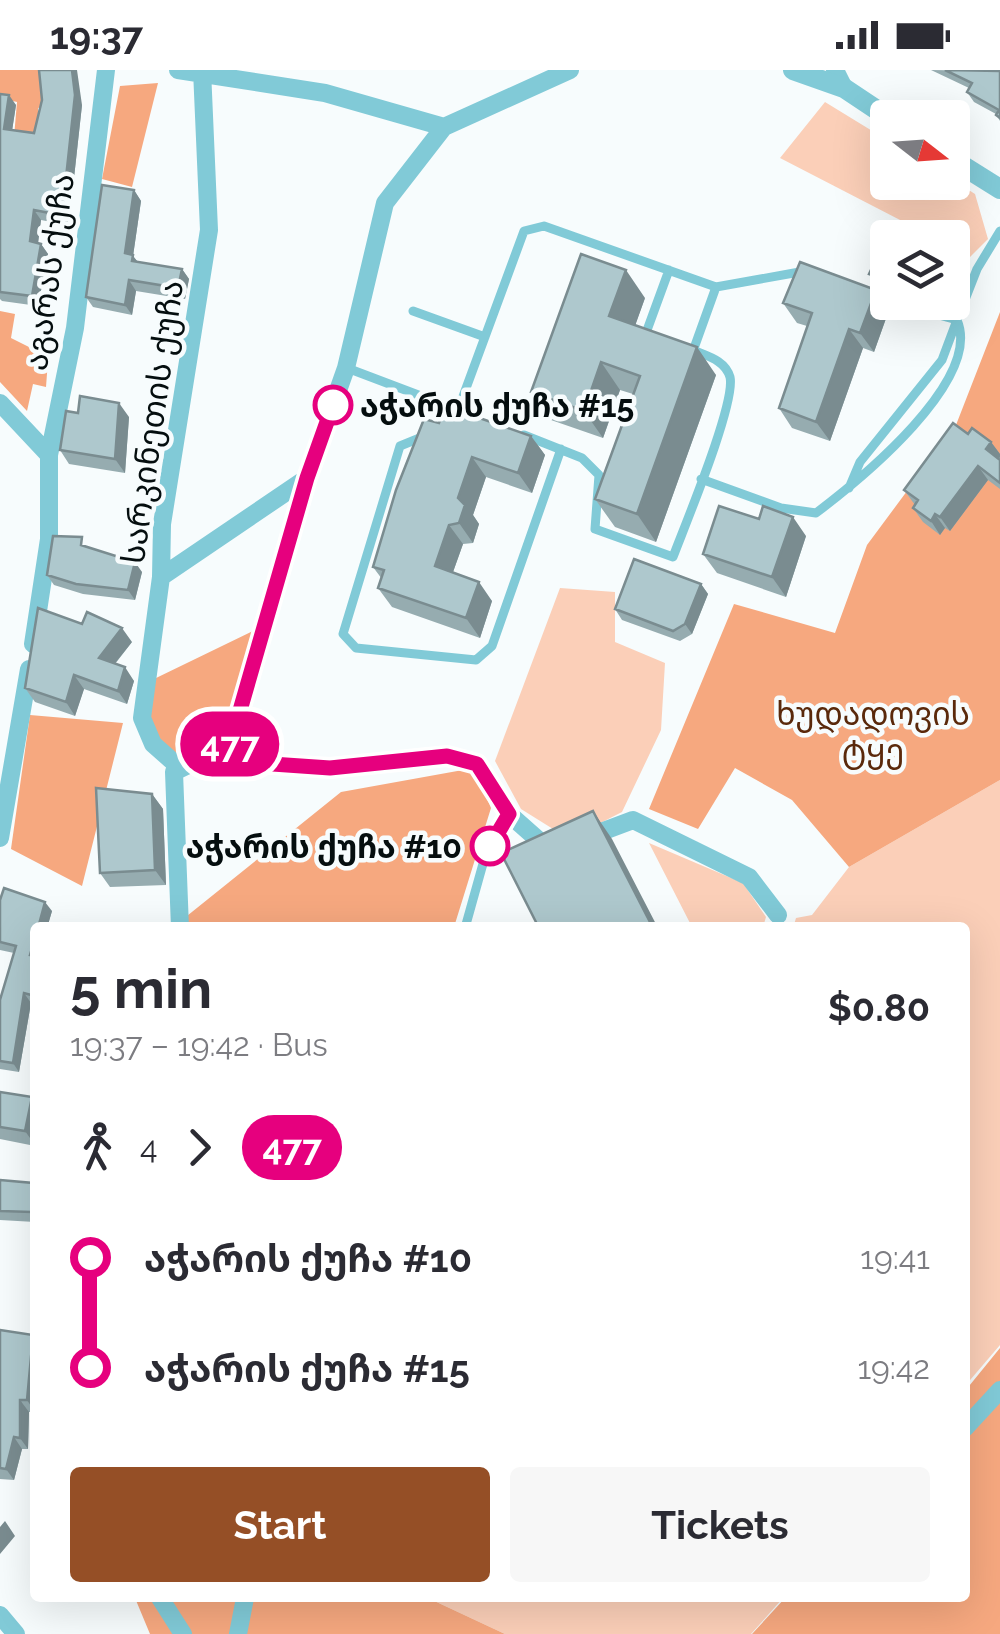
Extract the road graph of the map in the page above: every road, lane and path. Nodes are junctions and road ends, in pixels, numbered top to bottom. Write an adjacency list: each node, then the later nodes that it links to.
1 (106, 70): 30 (street, აგარას ქუჩა)
2 (178, 70): 5 (street)
3 (570, 70): 8 (street)
4 (793, 70): 6 (street)
5 (202, 71): 8 (street); 34 (street, სარკინეთის ქუჩა)
6 (839, 79): 7 (street)
7 (870, 103)
8 (444, 128): 22 (street)
9 (970, 170): 10 (street)
10 (1000, 189)
11 (1000, 230): 15 (lane)
12 (669, 270): 14 (lane); 18 (lane); 19 (lane)
13 (816, 274): 14 (lane)
14 (716, 286): 21 (lane)
15 (970, 287)
16 (414, 311): 18 (lane)
17 (958, 320): 33 (lane); 33 (lane)
18 (484, 337): 24 (lane)
19 (662, 339)
20 (678, 345): 21 (lane)
21 (693, 350): 32 (lane)
22 (346, 368): 24 (lane); 31 (street)
23 (0, 403): 30 (street)
24 (458, 410): 25 (lane); 26 (lane)
25 (475, 416)
26 (446, 420)
27 (509, 430): 29 (lane)
28 (436, 431): 29 (lane)
29 (560, 449): 32 (lane)
30 (49, 456): 38 (street, აგარას ქუჩა)
31 (307, 478): 34 (street); 35 (street)
32 (701, 480): 33 (lane)
33 (848, 488)
34 (161, 578): 36 (street, სარკინეთის ქუჩა)
35 (230, 745): 36 (street); 37 (street)
36 (179, 767): 40 (street)
37 (509, 814): 39 (street); 41 (lane)
38 (0, 838)
39 (776, 921)
40 (180, 922)
41 (467, 922)
42 (1000, 1390): 43 (street)
43 (970, 1423)
44 (163, 1602): 48 (street)
45 (244, 1602): 49 (street)
46 (0, 1615): 47 (street)
47 (16, 1634)
48 (183, 1634)
49 (238, 1634)

